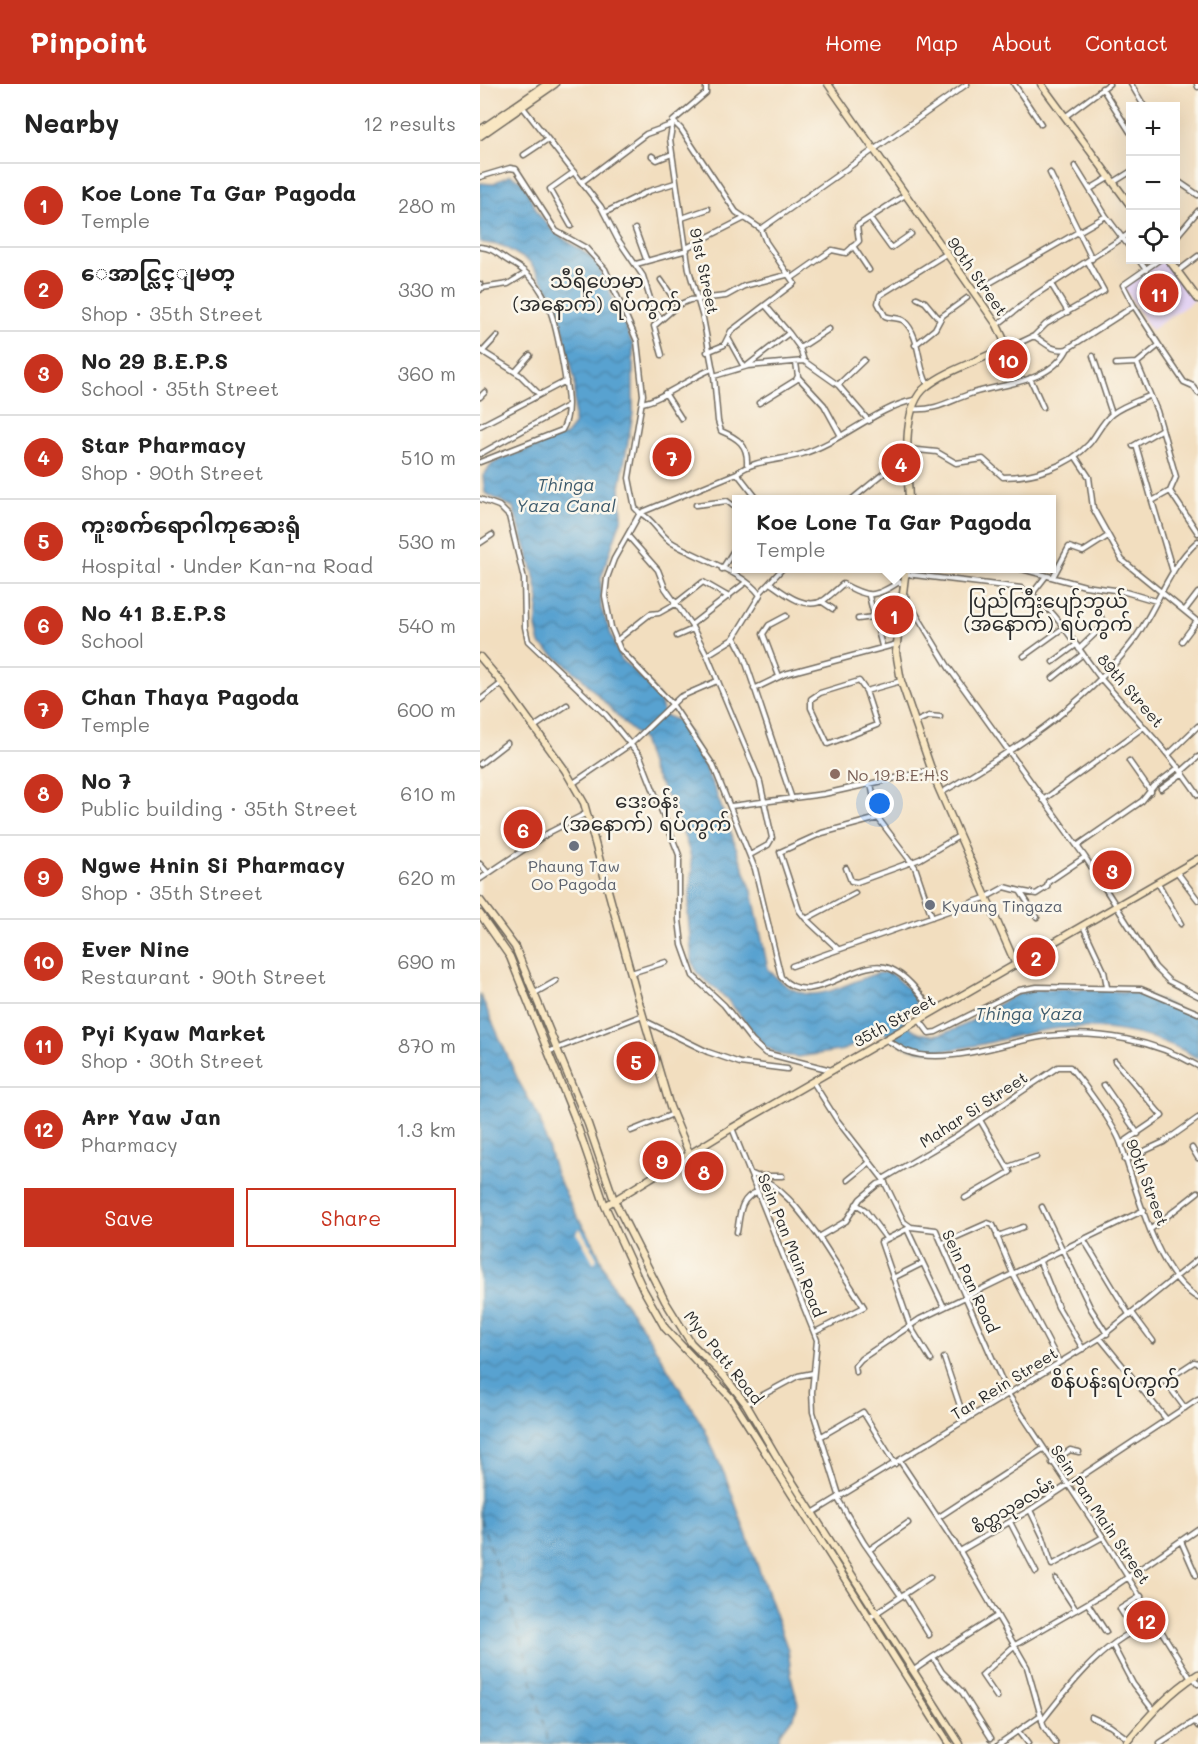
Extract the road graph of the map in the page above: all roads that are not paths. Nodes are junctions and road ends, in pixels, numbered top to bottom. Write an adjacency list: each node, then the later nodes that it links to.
1 (547, 84): 13 (main road)
2 (555, 84): 13 (main road)
3 (706, 84): 15 (street)
4 (828, 84): 21 (main road, 90th Street)
5 (967, 84): 21 (street)
6 (1014, 84): 16 (street)
7 (1041, 84): 14 (main road)
8 (1096, 84): 11 (street)
9 (1108, 84): 11 (street)
10 (1131, 84): 12 (street)
11 (1101, 88): 14 (street); 17 (street)
12 (1142, 102)
13 (521, 104): 18 (main road); 19 (main road); 20 (street)
14 (1066, 116): 30 (main road)
15 (672, 123): 22 (street, 91st Street); 31 (street); 43 (street)
16 (1041, 124)
17 (1126, 125)
18 (480, 130)
19 (480, 136)
20 (548, 139): 23 (street); 26 (street)
21 (874, 148): 35 (main road, 90th Street); 47 (street)
22 (672, 154): 24 (street); 32 (street, 91st Street)
23 (524, 155)
24 (652, 156)
25 (1075, 166): 34 (street)
26 (574, 172): 31 (street); 45 (street)
27 (1050, 173): 49 (street)
28 (1126, 174): 30 (street)
29 (480, 177): 121 (street)
30 (1112, 179): 34 (street); 37 (main road)
31 (582, 182): 40 (street)
32 (675, 183): 40 (street); 42 (street, 91st Street)
33 (1180, 183): 36 (street)
34 (1090, 189): 41 (street)
35 (905, 195): 44 (street); 57 (main road, 90th Street)
36 (1198, 195)
37 (1126, 198)
38 (708, 209): 42 (street)
39 (1198, 211): 48 (street)
40 (604, 213): 61 (street)
41 (1106, 216): 49 (street); 52 (street)
42 (682, 219): 56 (street, 91st Street)
43 (743, 219): 47 (street); 56 (street)
44 (870, 219): 50 (street); 54 (street)
45 (571, 226)
46 (634, 229): 59 (street)
47 (761, 229): 69 (street)
48 (1180, 232)
49 (1077, 233): 60 (street); 73 (street)
50 (911, 234)
51 (1126, 236): 52 (street)
52 (1122, 238): 53 (street); 60 (street)
53 (1126, 242)
54 (853, 246): 65 (street); 69 (street)
55 (480, 247): 68 (street)
56 (686, 249): 59 (street); 74 (street, 91st Street)
57 (946, 254): 73 (main road, 90th Street); 91 (street)
58 (1198, 256): 67 (street)
59 (646, 260): 61 (street)
60 (1090, 260): 71 (street); 81 (street)
61 (636, 264): 82 (street)
62 (1142, 264): 66 (street)
63 (1154, 264): 66 (street)
64 (1172, 264): 67 (main road)
65 (869, 270)
66 (1146, 270): 80 (street)
67 (1177, 271): 77 (main road)
68 (526, 273): 72 (street); 111 (street)
69 (791, 276): 74 (street); 79 (street)
70 (661, 280): 78 (street)
71 (1051, 284): 81 (street); 84 (street)
72 (481, 288)
73 (973, 293): 84 (main road, 90th Street)
74 (698, 297): 78 (street); 96 (street, 91st Street)
75 (917, 298): 83 (street)
76 (967, 298): 83 (street)
77 (1198, 299)
78 (678, 305): 82 (street)
79 (766, 306): 86 (street); 89 (street)
80 (1134, 306): 92 (street); 94 (street)
81 (1068, 312): 88 (street)
82 (661, 319): 98 (street)
83 (940, 320): 91 (street)
84 (997, 325): 90 (main road, 90th Street)
85 (829, 329): 93 (street)
86 (789, 333): 93 (street); 105 (street)
87 (497, 336): 95 (street)
88 (1034, 336): 90 (street); 94 (street)
89 (728, 337): 96 (street); 105 (street)
90 (1004, 344): 113 (main road)
91 (915, 345): 113 (street)
92 (1159, 345): 103 (street); 116 (street)
93 (800, 348): 101 (street)
94 (1067, 349): 110 (street)
95 (482, 350): 107 (street)
96 (707, 352): 106 (street, 91st Street)
97 (530, 355): 107 (street)
98 (662, 355)
99 (1094, 357): 126 (street)
100 (864, 360): 112 (street)
101 (804, 361): 102 (street); 112 (street)
102 (796, 363): 105 (street); 109 (street)
103 (1137, 363): 104 (street); 118 (street)
104 (1116, 364)
105 (746, 366): 108 (street)
106 (712, 369): 108 (street, 91st Street); 115 (street)
107 (514, 372): 117 (street)
108 (714, 376): 136 (street, 91st Street)
109 (798, 377): 122 (street); 131 (street)
110 (1030, 378): 124 (street); 125 (street)
111 (566, 381): 117 (street); 123 (street)
112 (838, 385): 128 (street)
113 (928, 385): 120 (main road)
114 (485, 392): 119 (street)
115 (665, 393): 121 (street); 127 (street)
116 (1198, 393)
117 (540, 394): 129 (street)
118 (1149, 396): 126 (street); 130 (street)
119 (480, 397)
120 (914, 400): 125 (main road); 128 (street)
121 (642, 403): 146 (street)
122 (759, 403)
123 (567, 406): 133 (street); 135 (street)
124 (1043, 407)
125 (913, 409): 132 (main road)
126 (1112, 414): 134 (street)
127 (681, 418)
128 (869, 421): 131 (street)
129 (480, 426)
130 (1162, 429): 138 (street); 143 (street)
131 (841, 436): 136 (street)
132 (907, 452): 134 (street); 140 (street); 141 (main road)
133 (480, 453)
134 (1075, 456): 149 (street)
135 (480, 462)
136 (747, 464): 137 (street)
137 (737, 472): 139 (street); 146 (street)
138 (1170, 491): 143 (street); 147 (street)
139 (755, 495)
140 (857, 495)
141 (909, 495)
142 (480, 499): 215 (street)
143 (1152, 501): 162 (street)
144 (696, 505): 145 (street)
145 (732, 505)
146 (640, 513): 150 (street); 154 (street)
147 (1198, 533)
148 (492, 535): 152 (street)
149 (1108, 536): 155 (street); 169 (street)
150 (629, 537): 177 (street); 190 (street)
151 (1198, 540): 162 (street)
152 (480, 543)
153 (732, 553): 154 (street)
154 (722, 569): 166 (street)
155 (1056, 571)
156 (779, 573): 167 (street)
157 (890, 573): 165 (street)
158 (906, 573): 168 (main road)
159 (920, 573): 172 (street)
160 (1036, 573): 163 (street)
161 (1055, 573): 164 (street)
162 (1173, 573): 169 (street)
163 (1046, 576): 164 (street); 172 (street)
164 (1053, 577): 176 (street)
165 (899, 582): 168 (street); 173 (street)
166 (745, 583): 171 (street); 174 (street)
167 (770, 583): 171 (street); 175 (street)
168 (904, 591): 191 (main road); 217 (street)
169 (1161, 592): 176 (street); 179 (street)
170 (1198, 593): 179 (street)
171 (759, 594): 188 (street)
172 (1032, 594): 186 (street, 89th Street)
173 (869, 596): 175 (street); 181 (street)
174 (729, 597): 177 (street); 185 (street)
175 (821, 601): 178 (street)
176 (1156, 602): 201 (street)
177 (675, 604): 185 (street); 190 (street)
178 (833, 609)
179 (1185, 610): 184 (street)
180 (786, 616): 199 (street)
181 (873, 617): 183 (street); 192 (street)
182 (1101, 617): 193 (street)
183 (858, 619)
184 (1198, 622): 189 (street)
185 (692, 627): 187 (street); 195 (street)
186 (1063, 628): 193 (street, 89th Street); 196 (street)
187 (677, 636)
188 (734, 637): 195 (street); 205 (street)
189 (1182, 640)
190 (616, 641): 209 (street)
191 (897, 644): 192 (street); 203 (main road)
192 (882, 646): 199 (street)
193 (1077, 647): 194 (street, 89th Street); 198 (street)
194 (1083, 654): 200 (street); 201 (street, 89th Street)
195 (707, 655): 202 (street)
196 (1024, 656)
197 (480, 657): 204 (main road)
198 (1053, 662)
199 (779, 676): 205 (street)
200 (1053, 678)
201 (1102, 680): 214 (street, 89th Street); 217 (street)
202 (717, 681): 209 (street); 232 (street)
203 (901, 681): 206 (street); 211 (main road)
204 (502, 683): 207 (street); 213 (main road)
205 (754, 689): 230 (street)
206 (866, 691): 206 (street)
207 (480, 700)
208 (567, 705): 213 (street)
209 (670, 706): 215 (street); 233 (street)
210 (940, 717): 211 (street)
211 (915, 722): 222 (main road)
212 (1198, 726): 218 (street)
213 (534, 727): 224 (main road)
214 (1144, 727): 218 (street, 89th Street); 231 (street)
215 (633, 742): 224 (street); 281 (street)
216 (507, 743): 221 (street)
217 (1009, 752): 228 (street); 231 (street)
218 (1168, 753): 223 (street, 89th Street)
219 (1198, 757): 223 (street)
220 (1128, 761): 227 (street)
221 (480, 764)
222 (932, 770): 225 (street); 228 (main road)
223 (1182, 770): 226 (street); 227 (street); 229 (street, 89th Street)
224 (573, 784): 234 (main road)
225 (871, 784): 230 (street); 235 (street)
226 (1161, 789)
227 (1151, 792): 237 (street)
228 (941, 793): 236 (main road)
229 (1198, 795)
230 (792, 799): 232 (street)
231 (1043, 800): 237 (street)
232 (764, 802): 233 (street); 238 (street)
233 (731, 806): 238 (street)
234 (588, 812): 245 (street); 266 (main road)
235 (878, 818): 241 (street); 257 (street)
236 (959, 836): 241 (street); 250 (main road)
237 (1077, 846): 239 (street)
238 (750, 855): 271 (street)
239 (1085, 857): 248 (street); 253 (street)
240 (1198, 859): 244 (main road, 35th Street)
241 (912, 862): 243 (street); 255 (street)
242 (480, 864): 245 (street)
243 (846, 868)
244 (1176, 871): 247 (main road, 35th Street); 252 (street)
245 (488, 873): 246 (street)
246 (480, 879)
247 (1157, 882): 253 (main road, 35th Street); 258 (street)
248 (1020, 891): 250 (street); 256 (street)
249 (855, 893): 257 (street)
250 (986, 898): 255 (street); 264 (main road)
251 (480, 900): 260 (main road, Myo Patt Road)
252 (1198, 900)
253 (1118, 906): 259 (main road, 35th Street); 270 (street)
254 (480, 914): 262 (main road, Myo Patt Road)
255 (932, 917): 261 (street)
256 (1037, 917)
257 (806, 919): 261 (street)
258 (1180, 924)
259 (1083, 926): 264 (main road, 35th Street); 268 (street)
260 (515, 947): 262 (main road); 269 (main road, Myo Patt Road)
261 (837, 948): 265 (street)
262 (507, 951): 277 (main road, Myo Patt Road)
263 (666, 962): 266 (street)
264 (1016, 965): 271 (main road, 35th Street)
265 (792, 966)
266 (630, 974): 273 (main road)
267 (556, 981): 269 (street)
268 (1107, 987): 272 (street); 274 (street)
269 (534, 993): 276 (main road, Myo Patt Road)
270 (1198, 996)
271 (935, 1013): 274 (main road, 35th Street)
272 (1198, 1013)
273 (644, 1018): 276 (street); 280 (street); 285 (main road)
274 (920, 1021): 275 (main road, 35th Street)
275 (888, 1039): 279 (street); 281 (main road, 35th Street)
276 (556, 1049): 277 (street); 307 (main road, Myo Patt Road)
277 (547, 1052): 309 (main road, Myo Patt Road)
278 (1115, 1061): 290 (street)
279 (1198, 1066)
280 (787, 1069)
281 (832, 1070): 283 (main road, 35th Street)
282 (1075, 1073): 287 (street, Mahar Si Street); 291 (street, 90th Street)
283 (813, 1082): 288 (main road, 35th Street); 297 (street)
284 (1104, 1085): 290 (street)
285 (673, 1114): 289 (street); 293 (main road)
286 (1198, 1118): 296 (street)
287 (980, 1120): 298 (street); 303 (street, Mahar Si Street)
288 (732, 1128): 293 (main road, 35th Street); 299 (street, Sein Pan Main Road)
289 (631, 1131)
290 (1138, 1134): 291 (street)
291 (1121, 1144): 296 (street, 90th Street)
292 (1192, 1148): 295 (street)
293 (689, 1153): 307 (main road, 35th Street)
294 (1036, 1156): 298 (street)
295 (1198, 1158)
296 (1125, 1160): 311 (street, 90th Street)
297 (870, 1162): 302 (street); 303 (street)
298 (1008, 1167): 306 (street)
299 (750, 1173): 300 (street); 304 (street, Sein Pan Main Road)
300 (759, 1176): 301 (street); 317 (street)
301 (782, 1176)
302 (848, 1180)
303 (884, 1181): 308 (street, Mahar Si Street); 313 (street)
304 (757, 1192): 315 (street); 333 (street, Sein Pan Main Road)
305 (1198, 1192): 314 (street)
306 (965, 1198)
307 (614, 1200): 309 (main road, 35th Street); 344 (main road, Myo Patt Road)
308 (856, 1204): 317 (street, Mahar Si Street); 318 (street)
309 (605, 1206): 346 (main road, Myo Patt Road)
310 (1042, 1207): 321 (street)
311 (1144, 1210): 314 (street, 90th Street); 319 (street)
312 (1023, 1227): 316 (street)
313 (909, 1228): 318 (street); 320 (street, Sein Pan Road); 324 (street)
314 (1151, 1229): 327 (street, 90th Street)
315 (737, 1232)
316 (997, 1236): 320 (street); 325 (street)
317 (819, 1237): 333 (street)
318 (886, 1238): 326 (street)
319 (1084, 1240): 321 (street); 331 (street)
320 (943, 1243): 328 (street, Sein Pan Road)
321 (1062, 1251): 323 (street); 334 (street)
322 (1198, 1259): 327 (street, Tar Rein Street)
323 (1040, 1262): 325 (street); 337 (street)
324 (923, 1263): 326 (street); 330 (street)
325 (1013, 1274): 328 (street); 340 (street)
326 (893, 1278): 332 (street)
327 (1176, 1278): 329 (street, 90th Street); 331 (street, Tar Rein Street)
328 (967, 1296): 330 (street); 345 (street, Sein Pan Road)
329 (1198, 1298)
330 (944, 1307): 332 (street)
331 (1131, 1315): 334 (street, Tar Rein Street); 336 (street)
332 (910, 1326): 339 (street); 342 (street)
333 (815, 1332): 343 (street, Sein Pan Main Road)
334 (1107, 1334): 335 (street, Tar Rein Street)
335 (1100, 1338): 337 (street, Tar Rein Street); 350 (street)
336 (1154, 1341)
337 (1083, 1349): 340 (street, Tar Rein Street)
338 (944, 1358): 351 (street)
339 (931, 1360)
340 (1059, 1362): 345 (street, Tar Rein Street)
341 (1198, 1363): 349 (street)
342 (856, 1372)
343 (813, 1373): 348 (street); 352 (street, Sein Pan Main Road)
344 (738, 1392): 346 (main road); 348 (main road, Myo Patt Road)
345 (1008, 1394): 351 (street, Tar Rein Street); 353 (street, Sein Pan Main Street)
346 (731, 1398): 363 (main road, Myo Patt Road)
347 (1198, 1400): 349 (street, စိတ္တသုခလမ်း)
348 (746, 1404): 361 (main road, Myo Patt Road)
349 (1185, 1408): 350 (street, စိတ္တသုခလမ်း)
350 (1167, 1420): 358 (street, စိတ္တသုခလမ်း)
351 (965, 1421): 355 (street, Tar Rein Street)
352 (820, 1437): 357 (street); 359 (street, Sein Pan Main Road)
353 (1043, 1449): 356 (street, Sein Pan Main Street); 362 (street)
354 (1079, 1452): 356 (street)
355 (900, 1461): 357 (street, Tar Rein Street); 362 (street)
356 (1052, 1463): 358 (street, Sein Pan Main Street)
357 (895, 1464): 359 (street, Tar Rein Street)
358 (1068, 1485): 360 (street, စိတ္တသုခလမ်း); 367 (street, Sein Pan Main Street)
359 (839, 1499): 361 (street, Tar Rein Street); 369 (street, Sein Pan Main Road)
360 (1030, 1510): 364 (street, စိတ္တသုခလမ်း); 367 (street)
361 (812, 1513): 363 (street, Tar Rein Street); 376 (main road, Myo Patt Road)
362 (939, 1517): 370 (street)
363 (806, 1518): 379 (main road, Myo Patt Road)
364 (1010, 1522): 370 (street, စိတ္တသုခလမ်း); 371 (street)
365 (908, 1523): 369 (street)
366 (1198, 1529): 368 (street)
367 (1103, 1537): 373 (street, Sein Pan Main Street)
368 (1181, 1541): 372 (street); 373 (street)
369 (869, 1550): 377 (street, Sein Pan Main Road)
370 (960, 1551): 383 (street)
371 (1036, 1572)
372 (1196, 1575)
373 (1128, 1576): 378 (street, Sein Pan Main Street); 380 (street)
374 (930, 1577): 377 (street)
375 (1056, 1579): 381 (street)
376 (862, 1592): 379 (main road); 382 (main road, Myo Patt Road)
377 (903, 1595): 382 (street); 388 (street, Sein Pan Main Road)
378 (1140, 1596): 384 (street); 386 (street, Sein Pan Main Street)
379 (855, 1597): 385 (main road, Myo Patt Road)
380 (1088, 1604): 381 (street); 387 (street)
381 (1076, 1610): 389 (street)
382 (876, 1613): 385 (street); 392 (main road, Myo Patt Road)
383 (997, 1616): 389 (street); 391 (street)
384 (1125, 1617)
385 (869, 1618): 403 (main road, Myo Patt Road)
386 (1156, 1621): 390 (street); 393 (street, Sein Pan Main Street)
387 (1106, 1632)
388 (929, 1635)
389 (1015, 1645): 395 (street); 397 (street)
390 (1113, 1646): 396 (street); 400 (street)
391 (933, 1657): 392 (street); 405 (street)
392 (914, 1670): 401 (main road, Myo Patt Road)
393 (1194, 1677): 394 (street, Sein Pan Main Street); 396 (main road)
394 (1198, 1684)
395 (997, 1697)
396 (1153, 1710): 406 (main road)
397 (1041, 1715): 400 (street); 404 (street)
398 (1091, 1717): 406 (street)
399 (1196, 1720): 402 (street); 412 (street)
400 (1042, 1721): 411 (street)
401 (945, 1722): 403 (main road); 408 (main road, Myo Patt Road)
402 (1198, 1726)
403 (938, 1727): 407 (main road, Myo Patt Road)
404 (1018, 1731): 409 (street); 410 (street)
405 (991, 1737)
406 (1127, 1742)
407 (949, 1744)
408 (960, 1744)
409 (999, 1744)
410 (1028, 1744)
411 (1056, 1744)
412 (1160, 1744)

